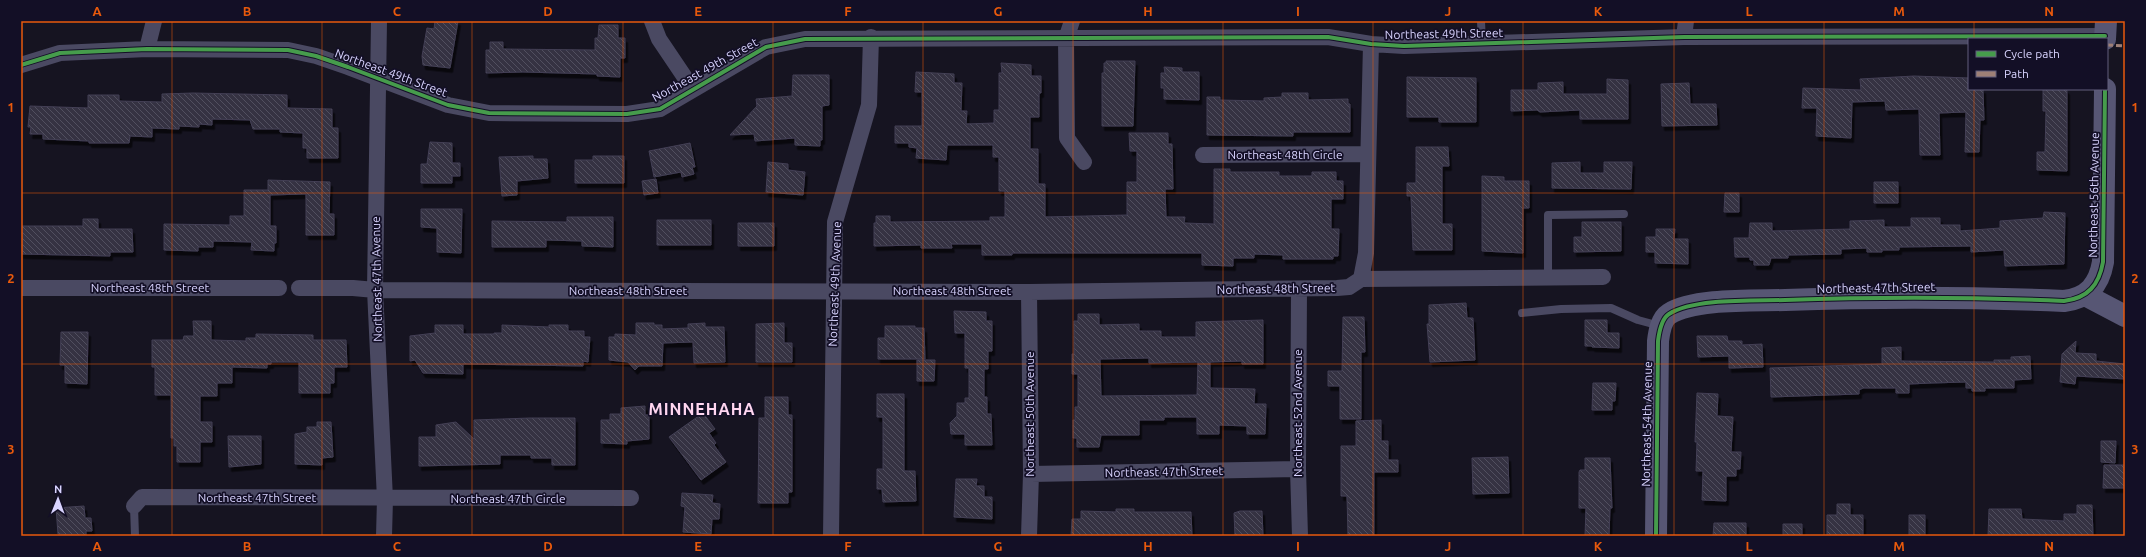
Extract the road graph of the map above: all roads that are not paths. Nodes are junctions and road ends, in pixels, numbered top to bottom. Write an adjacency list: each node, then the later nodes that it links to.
1 (154, 21): 13 (street)
2 (379, 21): 15 (street, Northeast 47th Avenue)
3 (652, 21): 16 (street)
4 (1072, 21): 10 (street)
5 (1481, 21): 12 (lane)
6 (1686, 21): 9 (street)
7 (2106, 32): 9 (street, Northeast 49th Street)
8 (871, 37): 10 (street, Northeast 49th Street); 16 (street, Northeast 49th Street); 30 (street, Northeast 49th Avenue)
9 (1684, 37): 12 (street, Northeast 49th Street)
10 (1066, 39): 11 (street, Northeast 49th Street); 20 (street)
11 (1370, 44): 12 (street, Northeast 49th Street); 18 (street)
12 (1482, 44)
13 (147, 49): 14 (street, Northeast 49th Street); 15 (street, Northeast 49th Street)
14 (21, 65)
15 (379, 79): 16 (street, Northeast 49th Street); 29 (street, Northeast 47th Avenue)
16 (692, 88)
17 (2105, 90): 32 (street, Northeast 56th Avenue)
18 (1368, 154): 19 (street, Northeast 48th Circle); 24 (street)
19 (1202, 155)
20 (1084, 162)
21 (1624, 214): 22 (lane)
22 (1548, 277): 23 (street, Northeast 48th Street); 24 (street, Northeast 48th Street)
23 (1603, 277)
24 (1361, 279): 28 (street, Northeast 48th Street)
25 (21, 288): 26 (street, Northeast 48th Street)
26 (279, 288)
27 (298, 288): 29 (street, Northeast 48th Street)
28 (1299, 289): 31 (street, Northeast 48th Street); 36 (street, Northeast 52nd Avenue)
29 (375, 290): 30 (street, Northeast 48th Street); 39 (street, Northeast 47th Avenue)
30 (833, 291): 31 (street, Northeast 48th Street); 43 (street, Northeast 49th Avenue)
31 (1030, 292): 37 (street, Northeast 50th Avenue)
32 (2085, 295): 34 (street); 35 (street, Northeast 47th Street)
33 (1522, 313): 35 (lane)
34 (2125, 316)
35 (1664, 320): 46 (street, Northeast 54th Avenue)
36 (1298, 469): 37 (street, Northeast 47th Street); 45 (street, Northeast 52nd Avenue)
37 (1031, 474): 44 (street, Northeast 50th Avenue)
38 (631, 498): 39 (street, Northeast 47th Circle)
39 (385, 499): 40 (street, Northeast 47th Street); 42 (street, Northeast 47th Avenue)
40 (134, 506): 41 (lane)
41 (136, 536)
42 (384, 536)
43 (831, 536)
44 (1029, 536)
45 (1300, 536)
46 (1656, 536)

